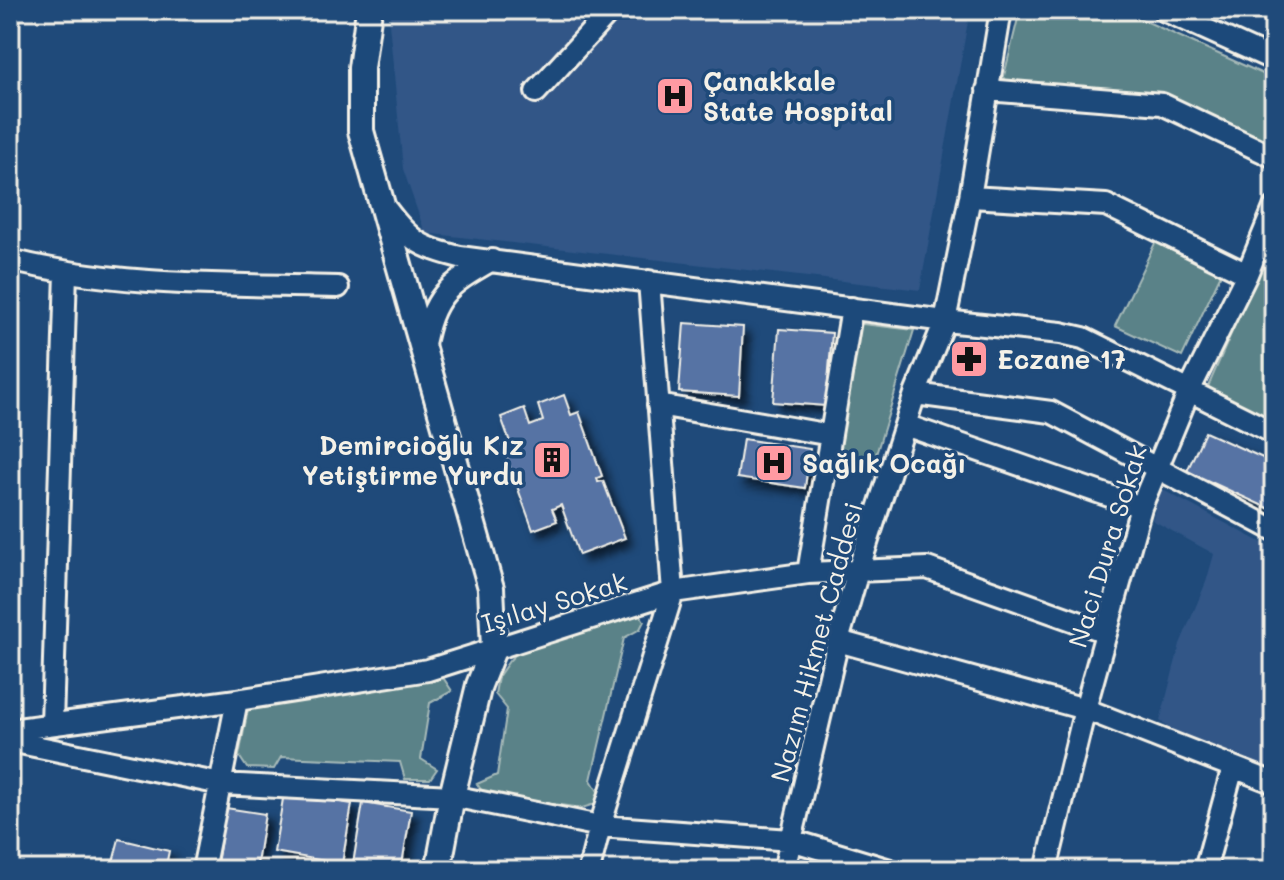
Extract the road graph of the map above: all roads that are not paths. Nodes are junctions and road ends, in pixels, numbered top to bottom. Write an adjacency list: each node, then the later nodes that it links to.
1 (369, 10): 10 (street)
2 (611, 10): 7 (street)
3 (1001, 10): 6 (street, Nazım Hikmet Caddesi)
4 (1163, 10): 5 (street)
5 (1274, 60)
6 (987, 90): 8 (street); 9 (street, Nazım Hikmet Caddesi)
7 (536, 92)
8 (1274, 157)
9 (970, 197): 15 (street); 19 (street, Nazım Hikmet Caddesi)
10 (379, 200): 13 (street); 20 (street)
11 (1274, 208): 15 (street, Naci Dura Sokak)
12 (10, 260): 14 (street)
13 (492, 260): 16 (street); 20 (street)
14 (66, 272): 17 (street); 38 (street)
15 (1247, 274): 21 (street, Naci Dura Sokak)
16 (649, 281): 18 (street); 23 (street)
17 (338, 287)
18 (852, 308): 19 (street); 26 (street)
19 (945, 321): 21 (street); 22 (street, Nazım Hikmet Caddesi)
20 (423, 350): 35 (street)
21 (1190, 389): 25 (street); 27 (street, Naci Dura Sokak)
22 (915, 394): 24 (street, Nazım Hikmet Caddesi); 27 (street)
23 (658, 405): 26 (street); 32 (street)
24 (905, 425): 28 (street); 30 (street, Nazım Hikmet Caddesi)
25 (1274, 433)
26 (831, 435): 31 (street)
27 (1156, 466): 28 (street, Naci Dura Sokak); 29 (street)
28 (1141, 507): 33 (street, Naci Dura Sokak)
29 (1274, 530)
30 (858, 571): 31 (street, Işılay Sokak); 33 (street, Işılay Sokak); 34 (street, Nazım Hikmet Caddesi)
31 (808, 573): 32 (street, Işılay Sokak)
32 (673, 592): 35 (street, Işılay Sokak); 45 (street)
33 (1106, 632): 37 (street, Naci Dura Sokak)
34 (838, 641): 37 (street); 46 (street, Nazım Hikmet Caddesi)
35 (494, 647): 36 (street, Işılay Sokak); 44 (street)
36 (237, 700): 38 (street, Işılay Sokak); 43 (street)
37 (1085, 709): 41 (street); 52 (street, Naci Dura Sokak)
38 (52, 724): 39 (street, Işılay Sokak)
39 (10, 730)
40 (10, 741): 43 (street)
41 (1233, 767): 42 (street); 53 (street)
42 (1274, 783)
43 (221, 784): 44 (street); 47 (street)
44 (452, 796): 45 (street); 48 (street)
45 (600, 826): 46 (street); 49 (street)
46 (791, 840): 50 (street, Nazım Hikmet Caddesi); 51 (street)
47 (203, 870)
48 (438, 870)
49 (589, 870)
50 (784, 870)
51 (890, 870)
52 (1046, 870)
53 (1205, 870)

